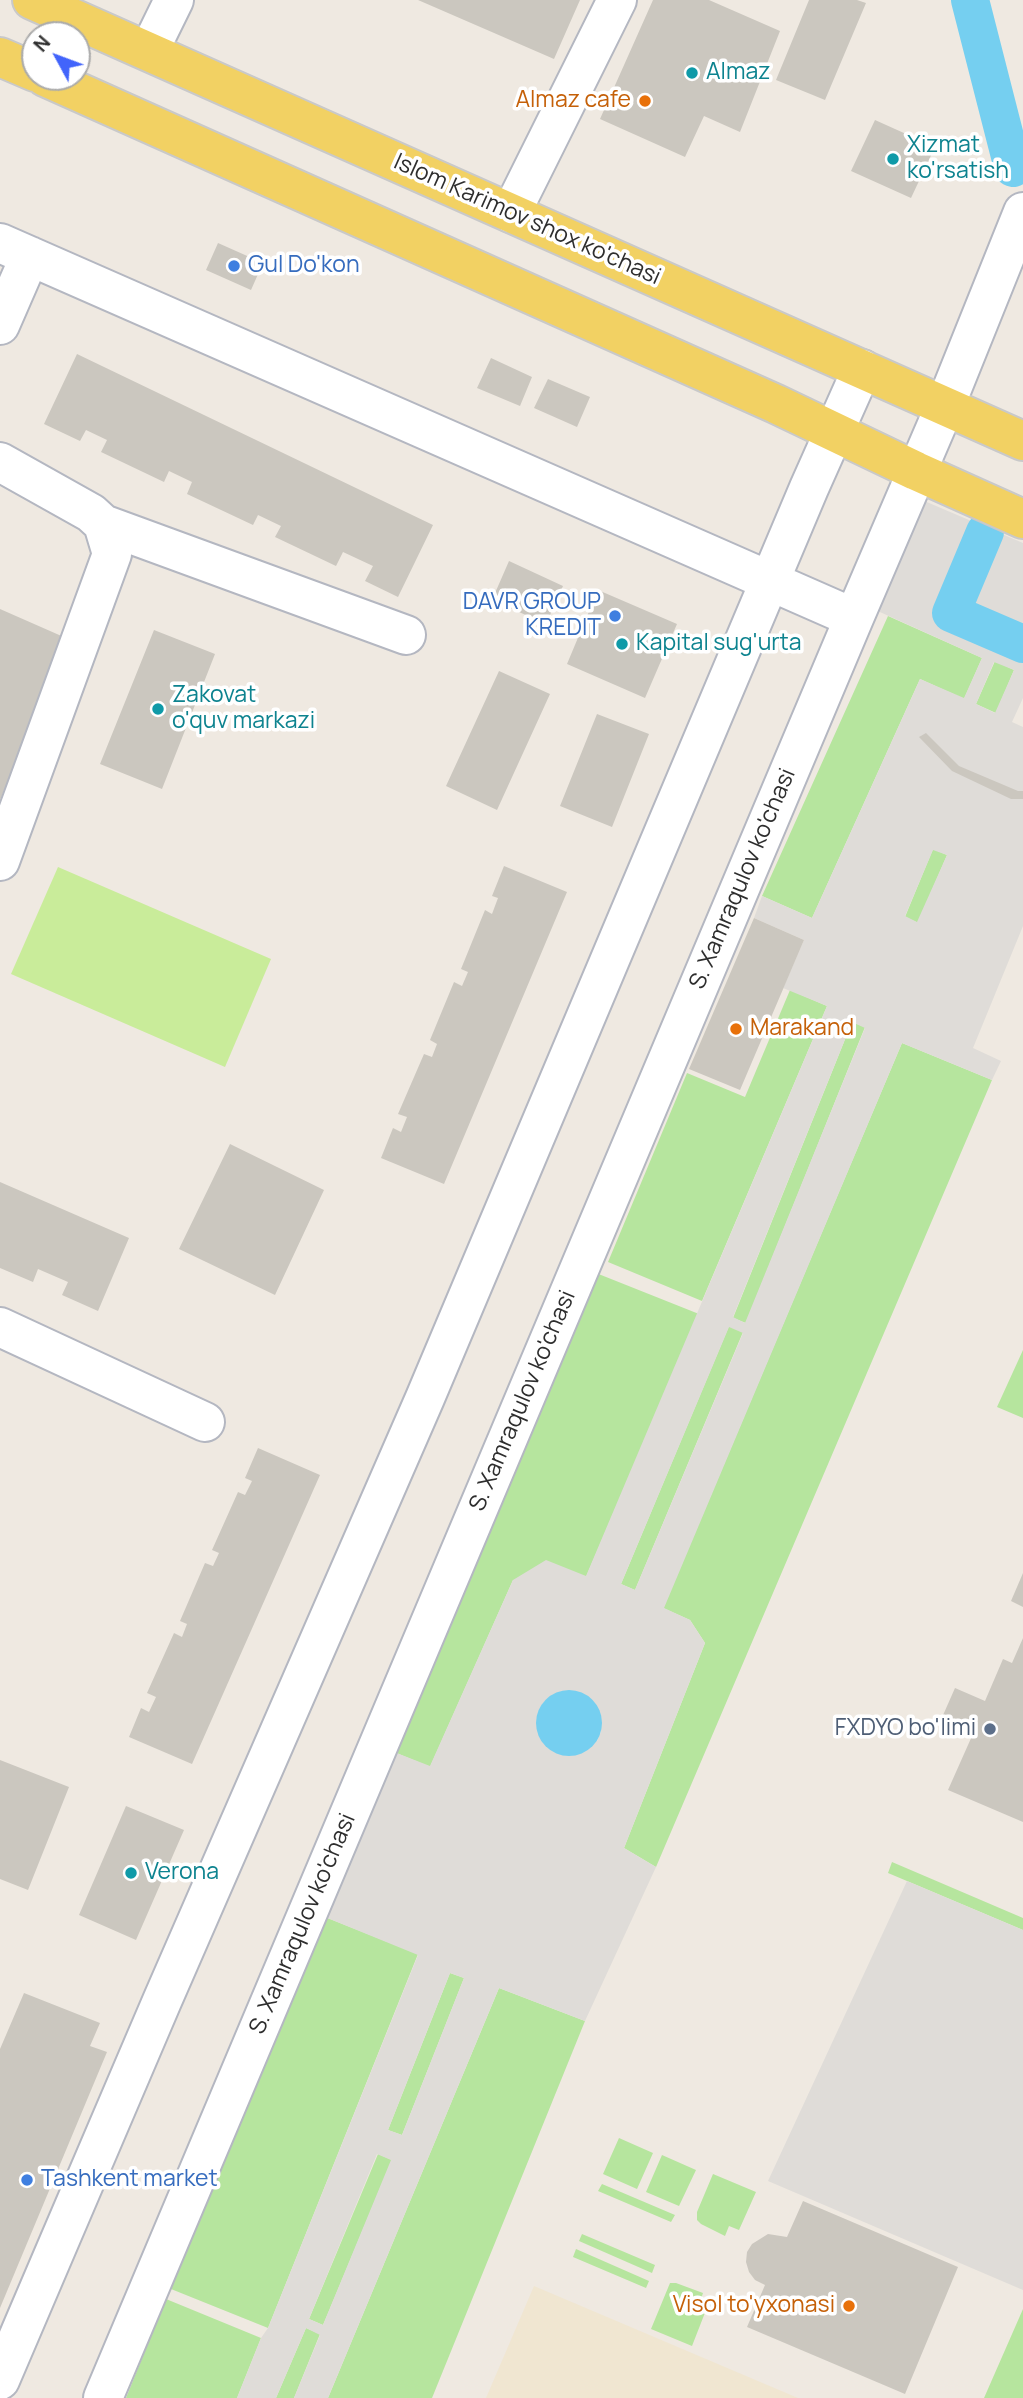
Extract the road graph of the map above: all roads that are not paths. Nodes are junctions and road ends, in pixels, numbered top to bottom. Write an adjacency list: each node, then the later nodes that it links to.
1 (32, 0): 4 (main road, Islom Karimov shox ko'chasi)
2 (174, 0): 4 (street)
3 (617, 0): 9 (street)
4 (149, 51): 9 (main road, Islom Karimov shox ko'chasi)
5 (0, 57): 6 (main road)
6 (21, 66)
7 (76, 91): 14 (main road)
8 (1023, 212): 13 (street, S. Xamraqulov ko'chasi)
9 (511, 213): 12 (main road, Islom Karimov shox ko'chasi)
10 (15, 250): 11 (street); 20 (street)
11 (0, 325)
12 (862, 369): 13 (main road, Islom Karimov shox ko'chasi); 14 (street)
13 (945, 406): 15 (main road, Islom Karimov shox ko'chasi); 17 (street, S. Xamraqulov ko'chasi)
14 (833, 431): 17 (main road); 20 (street)
15 (1023, 441)
16 (0, 462): 19 (street)
17 (916, 471): 18 (main road); 21 (street, S. Xamraqulov ko'chasi)
18 (1023, 519)
19 (103, 524): 22 (street); 23 (street)
20 (770, 581): 21 (street); 26 (street)
21 (854, 618): 27 (street, S. Xamraqulov ko'chasi)
22 (406, 635)
23 (0, 861)
24 (0, 1327): 25 (street)
25 (205, 1422)
26 (0, 2380)
27 (103, 2398)

